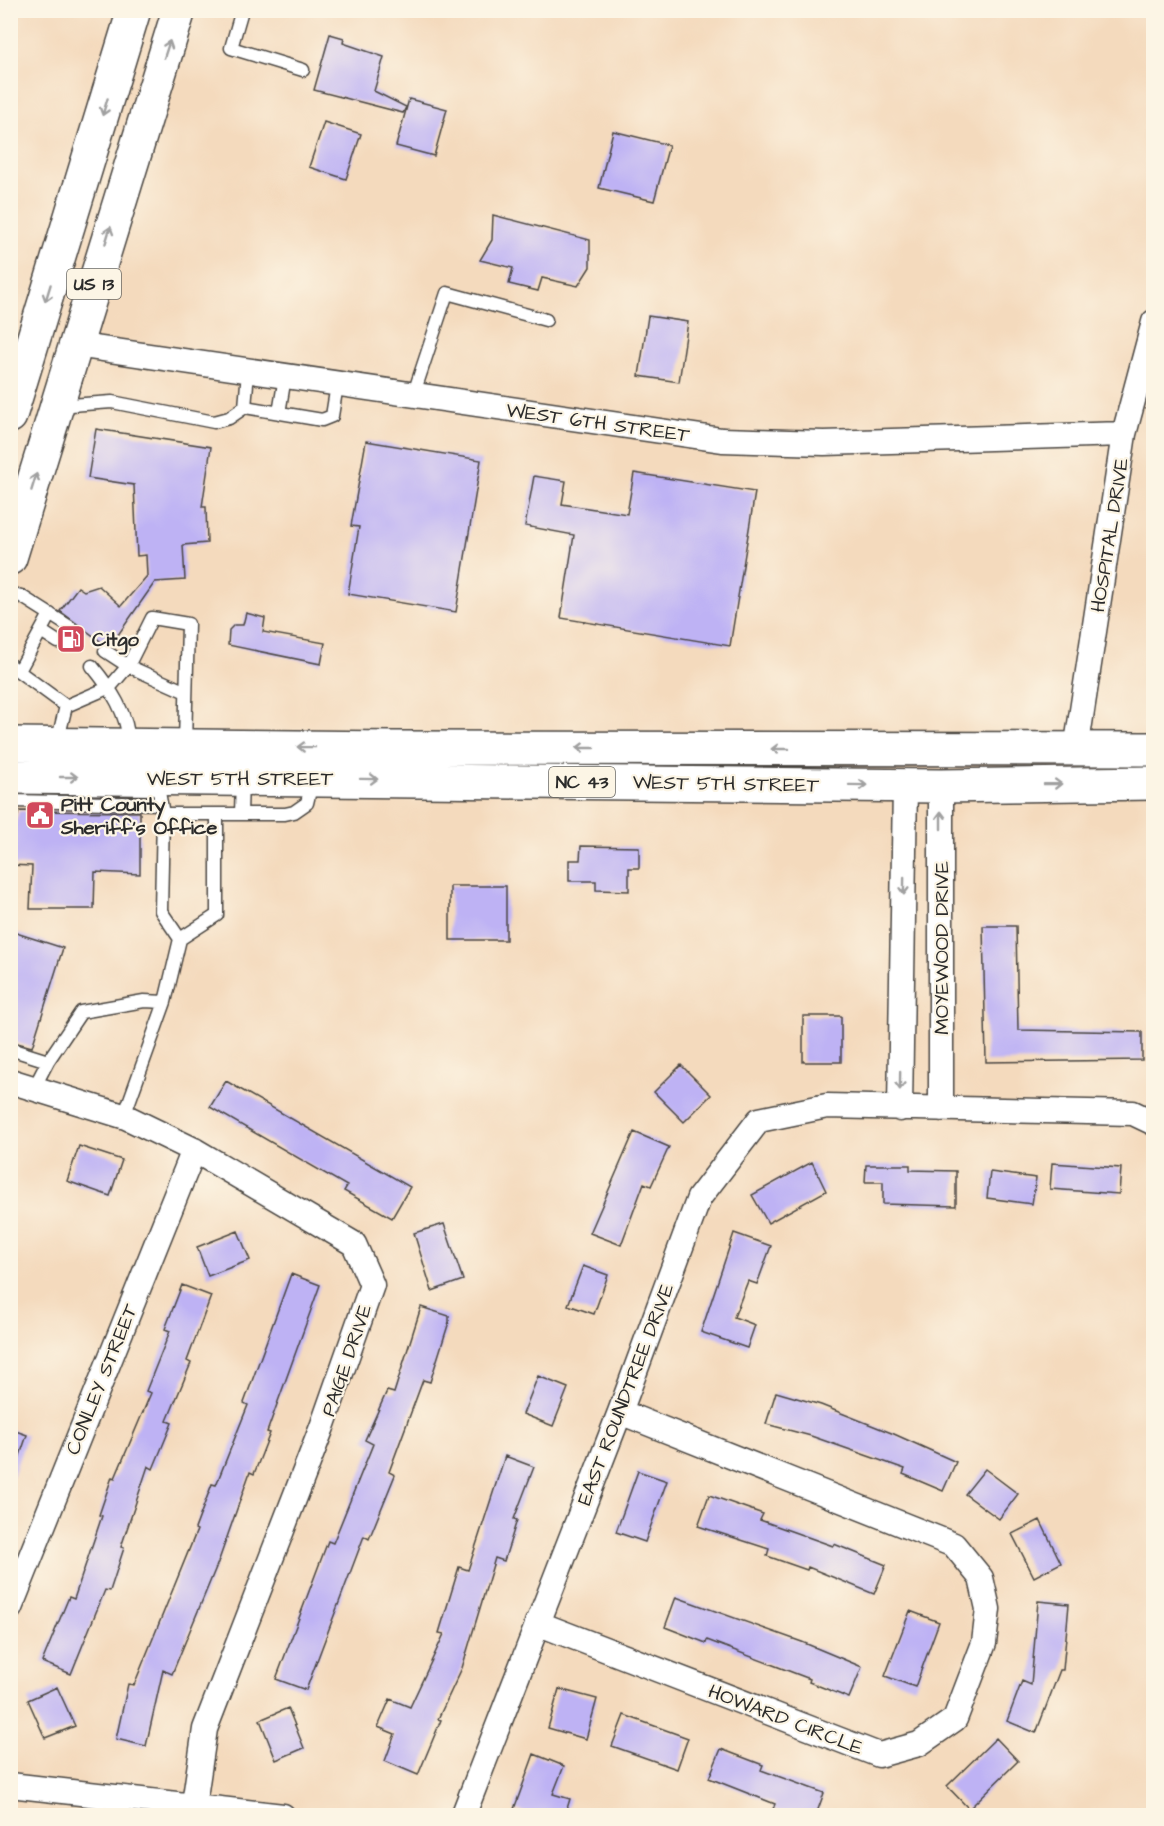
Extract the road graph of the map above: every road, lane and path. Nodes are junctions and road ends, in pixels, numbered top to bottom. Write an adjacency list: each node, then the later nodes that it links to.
1 (134, 10): 15 (main road, US 13, one-way to 15)
2 (179, 10): 7 (main road, US 13, one-way to 2)
3 (242, 10): 4 (lane)
4 (303, 70)
5 (546, 320): 11 (lane)
6 (1154, 322): 16 (street, HOSPITAL DRIVE)
7 (75, 345): 8 (street, WEST 6TH STREET); 12 (main road, US 13)
8 (249, 372): 9 (street, WEST 6TH STREET); 13 (lane)
9 (285, 377): 10 (street, WEST 6TH STREET); 14 (lane)
10 (337, 385): 11 (street, WEST 6TH STREET); 14 (lane)
11 (413, 396): 16 (street, WEST 6TH STREET)
12 (58, 403): 13 (lane); 17 (main road, US 13, one-way to 12)
13 (245, 407): 14 (lane)
14 (279, 413)
15 (10, 417)
16 (1124, 434): 35 (street, HOSPITAL DRIVE)
17 (10, 558)
18 (10, 593): 19 (lane)
19 (50, 614): 20 (lane); 21 (lane)
20 (70, 627)
21 (41, 631): 22 (lane); 26 (lane)
22 (58, 642)
23 (105, 651): 25 (lane)
24 (93, 666): 27 (lane)
25 (128, 666): 27 (lane); 28 (lane); 28 (lane)
26 (15, 668): 29 (lane)
27 (110, 687): 29 (lane); 32 (lane)
28 (186, 692): 33 (lane)
29 (66, 706): 31 (lane)
30 (10, 744): 31 (main road, WEST 5TH STREET / NC 43)
31 (56, 744): 32 (main road, WEST 5TH STREET / NC 43)
32 (129, 745): 33 (main road, WEST 5TH STREET / NC 43)
33 (185, 746): 35 (main road, WEST 5TH STREET / NC 43, one-way to 33)
34 (1154, 749): 35 (main road, WEST 5TH STREET / NC 43)
35 (1076, 750)
36 (1154, 759): 40 (main road)
37 (242, 778): 38 (main road, WEST 5TH STREET / NC 43); 43 (main road, WEST 5TH STREET / NC 43); 45 (lane)
38 (313, 778): 40 (main road, WEST 5TH STREET / NC 43, one-way to 40); 45 (lane)
39 (1154, 783): 41 (main road, WEST 5TH STREET / NC 43, one-way to 39)
40 (906, 786): 41 (main road, WEST 5TH STREET / NC 43); 52 (street, MOYEWOOD DRIVE, one-way to 52)
41 (941, 786): 53 (street, MOYEWOOD DRIVE, one-way to 41)
42 (11, 789): 43 (main road, WEST 5TH STREET / NC 43)
43 (160, 799): 44 (lane); 46 (lane)
44 (217, 814): 45 (lane); 46 (lane)
45 (241, 814)
46 (180, 939): 47 (lane)
47 (165, 1002): 49 (lane); 54 (lane)
48 (10, 1049): 49 (lane)
49 (48, 1061): 51 (lane)
50 (10, 1081): 51 (street, PAIGE DRIVE)
51 (34, 1088): 54 (street, PAIGE DRIVE)
52 (900, 1109): 53 (street, EAST ROUNDTREE DRIVE); 57 (street, EAST ROUNDTREE DRIVE)
53 (941, 1109): 55 (street, EAST ROUNDTREE DRIVE)
54 (124, 1116): 56 (street, PAIGE DRIVE)
55 (1154, 1124)
56 (194, 1150): 58 (street, CONLEY STREET); 61 (street, PAIGE DRIVE)
57 (620, 1412): 59 (street, EAST ROUNDTREE DRIVE); 59 (street, HOWARD CIRCLE)
58 (10, 1608)
59 (537, 1623): 62 (street, EAST ROUNDTREE DRIVE)
60 (10, 1785): 61 (street)
61 (194, 1804): 63 (street)
62 (463, 1814)
63 (283, 1815)

